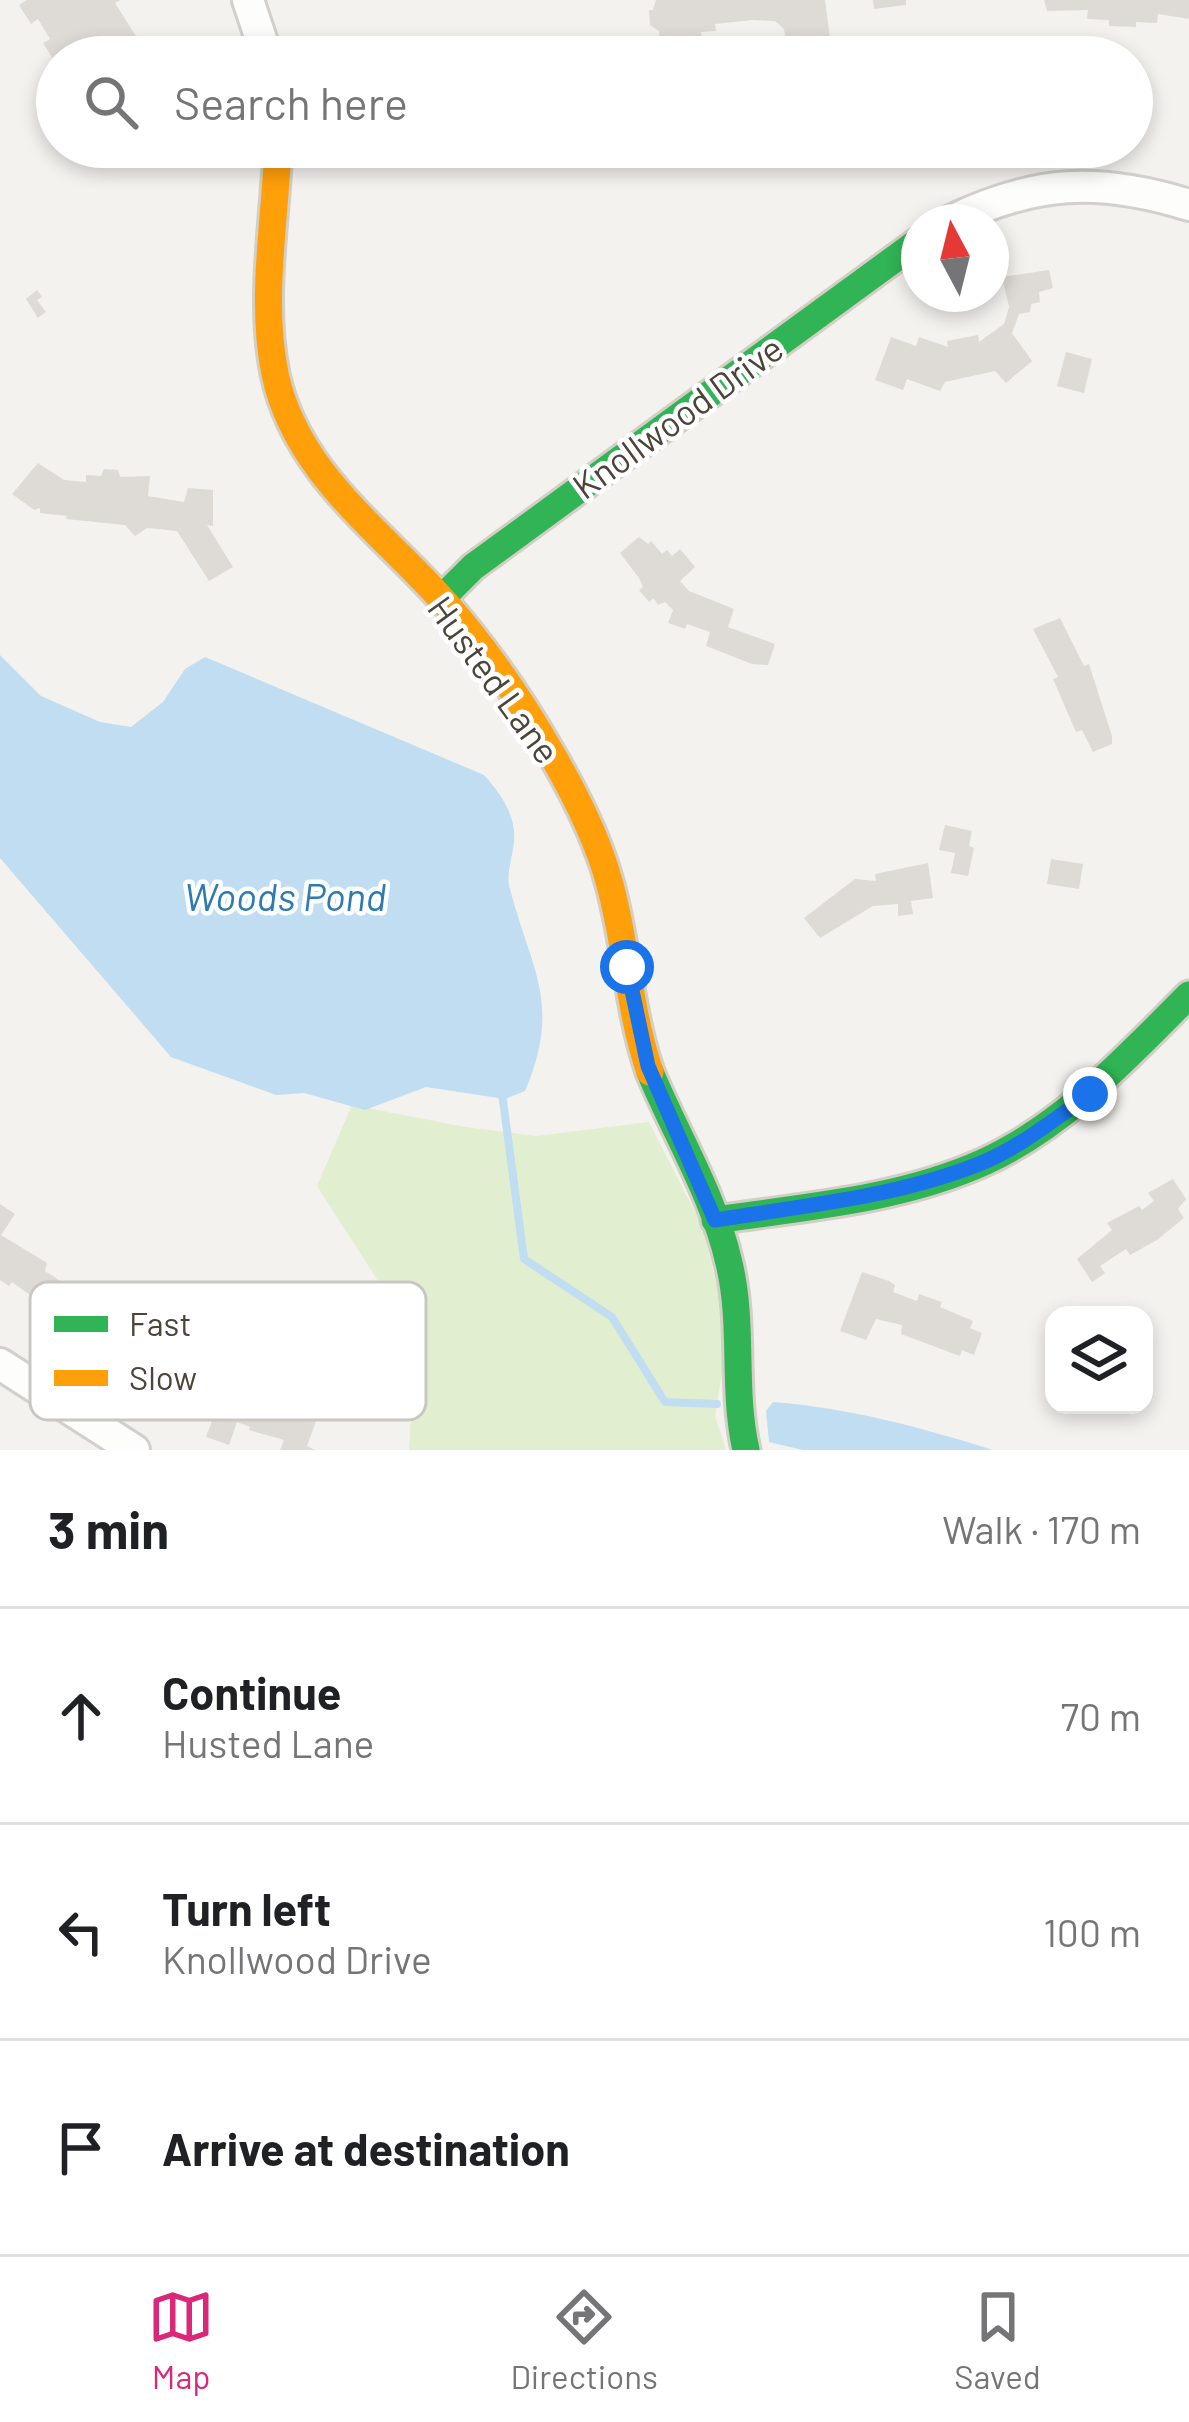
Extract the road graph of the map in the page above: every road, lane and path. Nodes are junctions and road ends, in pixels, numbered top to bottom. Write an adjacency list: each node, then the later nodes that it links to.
1 (248, 0): 2 (street)
2 (260, 36)
3 (276, 168): 7 (street, Husted Lane)
4 (987, 204): 5 (street)
5 (1189, 205)
6 (901, 254): 7 (street, Knollwood Drive)
7 (441, 598): 9 (street, Husted Lane)
8 (1189, 995): 9 (street)
9 (715, 1220): 14 (street, Husted Lane)
10 (0, 1364): 11 (street)
11 (30, 1383)
12 (87, 1420): 13 (street)
13 (134, 1450)
14 (746, 1450)

